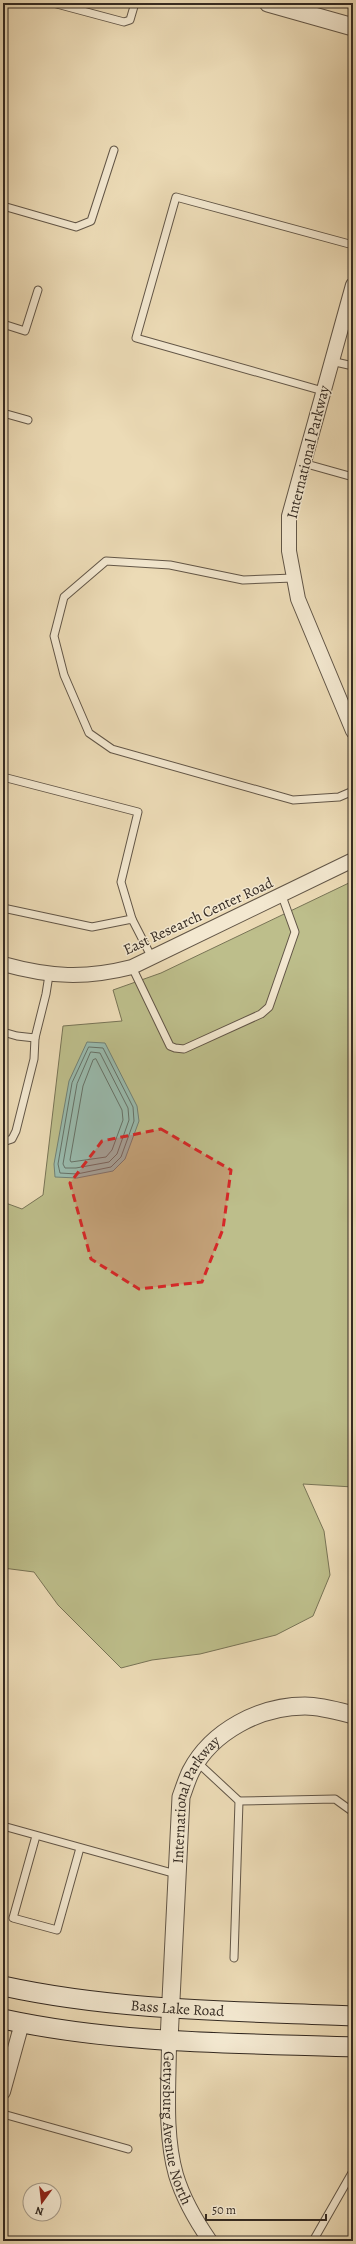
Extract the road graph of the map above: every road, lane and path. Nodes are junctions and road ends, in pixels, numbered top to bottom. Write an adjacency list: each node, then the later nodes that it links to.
1 (53, 3): 2 (lane)
2 (135, 3)
3 (268, 3): 4 (street)
4 (353, 27)
5 (114, 150): 6 (lane)
6 (3, 206)
7 (353, 245): 13 (lane)
8 (353, 285): 11 (street, International Parkway)
9 (38, 290): 10 (lane)
10 (3, 324)
11 (331, 361): 12 (lane); 13 (street, International Parkway)
12 (353, 366)
13 (323, 391): 16 (street, International Parkway)
14 (3, 413): 15 (lane)
15 (28, 420)
16 (303, 463): 17 (lane); 18 (street, International Parkway)
17 (353, 477)
18 (293, 578): 19 (street, International Parkway); 22 (lane)
19 (348, 705): 20 (street, International Parkway)
20 (353, 731)
21 (3, 777): 26 (lane)
22 (353, 791)
23 (353, 860): 24 (street, East Research Center Road)
24 (282, 896): 27 (street, East Research Center Road); 29 (lane)
25 (3, 908): 26 (lane)
26 (132, 919): 27 (lane)
27 (152, 958): 29 (street, East Research Center Road)
28 (3, 964): 30 (street, East Research Center Road)
29 (132, 967): 30 (street, East Research Center Road)
30 (49, 975): 32 (lane)
31 (3, 1032): 32 (lane)
32 (35, 1038): 33 (lane)
33 (3, 1142)
34 (353, 1715): 35 (street, International Parkway)
35 (197, 1762): 36 (lane); 41 (street, International Parkway)
36 (239, 1801): 37 (lane); 42 (lane)
37 (353, 1812)
38 (3, 1826): 39 (lane)
39 (36, 1836): 40 (lane); 40 (lane)
40 (80, 1848): 41 (lane)
41 (176, 1874): 44 (street, International Parkway)
42 (234, 1958)
43 (3, 1986): 44 (main road, Bass Lake Road)
44 (172, 2008): 45 (main road, Bass Lake Road); 48 (street, Gettysburg Avenue North)
45 (353, 2016)
46 (3, 2019): 47 (main road)
47 (22, 2023): 48 (main road); 50 (street)
48 (170, 2040): 49 (main road); 54 (street, Gettysburg Avenue North)
49 (353, 2047)
50 (3, 2092)
51 (3, 2114): 52 (lane)
52 (128, 2149)
53 (353, 2171): 55 (lane)
54 (210, 2241)
55 (313, 2241)

